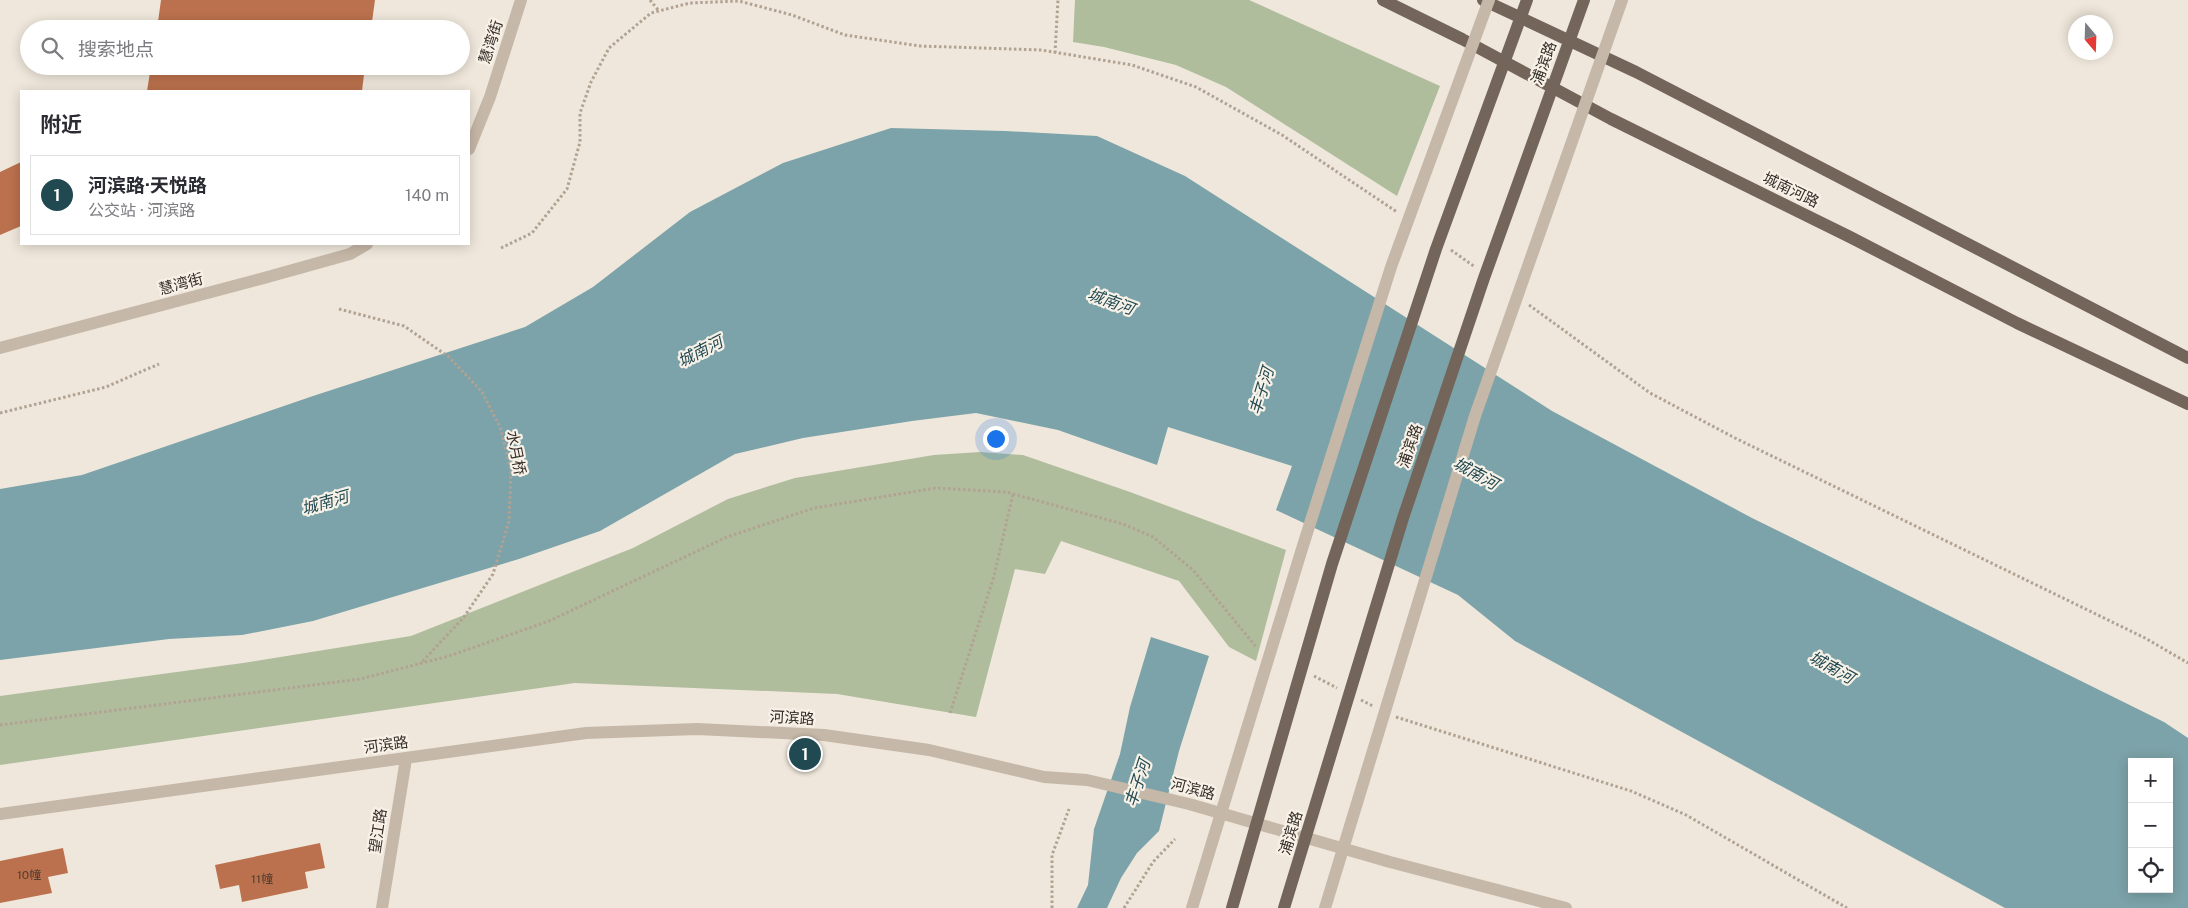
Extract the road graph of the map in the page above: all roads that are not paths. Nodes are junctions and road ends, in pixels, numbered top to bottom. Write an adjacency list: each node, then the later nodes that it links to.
1 (521, 0): 8 (street, 慧湾街)
2 (1382, 0): 12 (main road, 城南河路)
3 (1483, 0): 11 (main road)
4 (1489, 0): 16 (street, bridge)
5 (1527, 0): 17 (main road, bridge)
6 (1584, 0): 18 (main road, 浦滨路, bridge)
7 (1622, 0): 19 (street, bridge)
8 (470, 147)
9 (365, 245): 10 (street, 慧湾街)
10 (0, 348)
11 (2188, 358)
12 (2188, 404)
13 (406, 759): 14 (street, 河滨路); 15 (street, 望江路); 20 (street, 河滨路)
14 (0, 814)
15 (382, 908)
16 (1192, 908)
17 (1232, 908)
18 (1284, 908)
19 (1325, 908)
20 (1566, 908)

